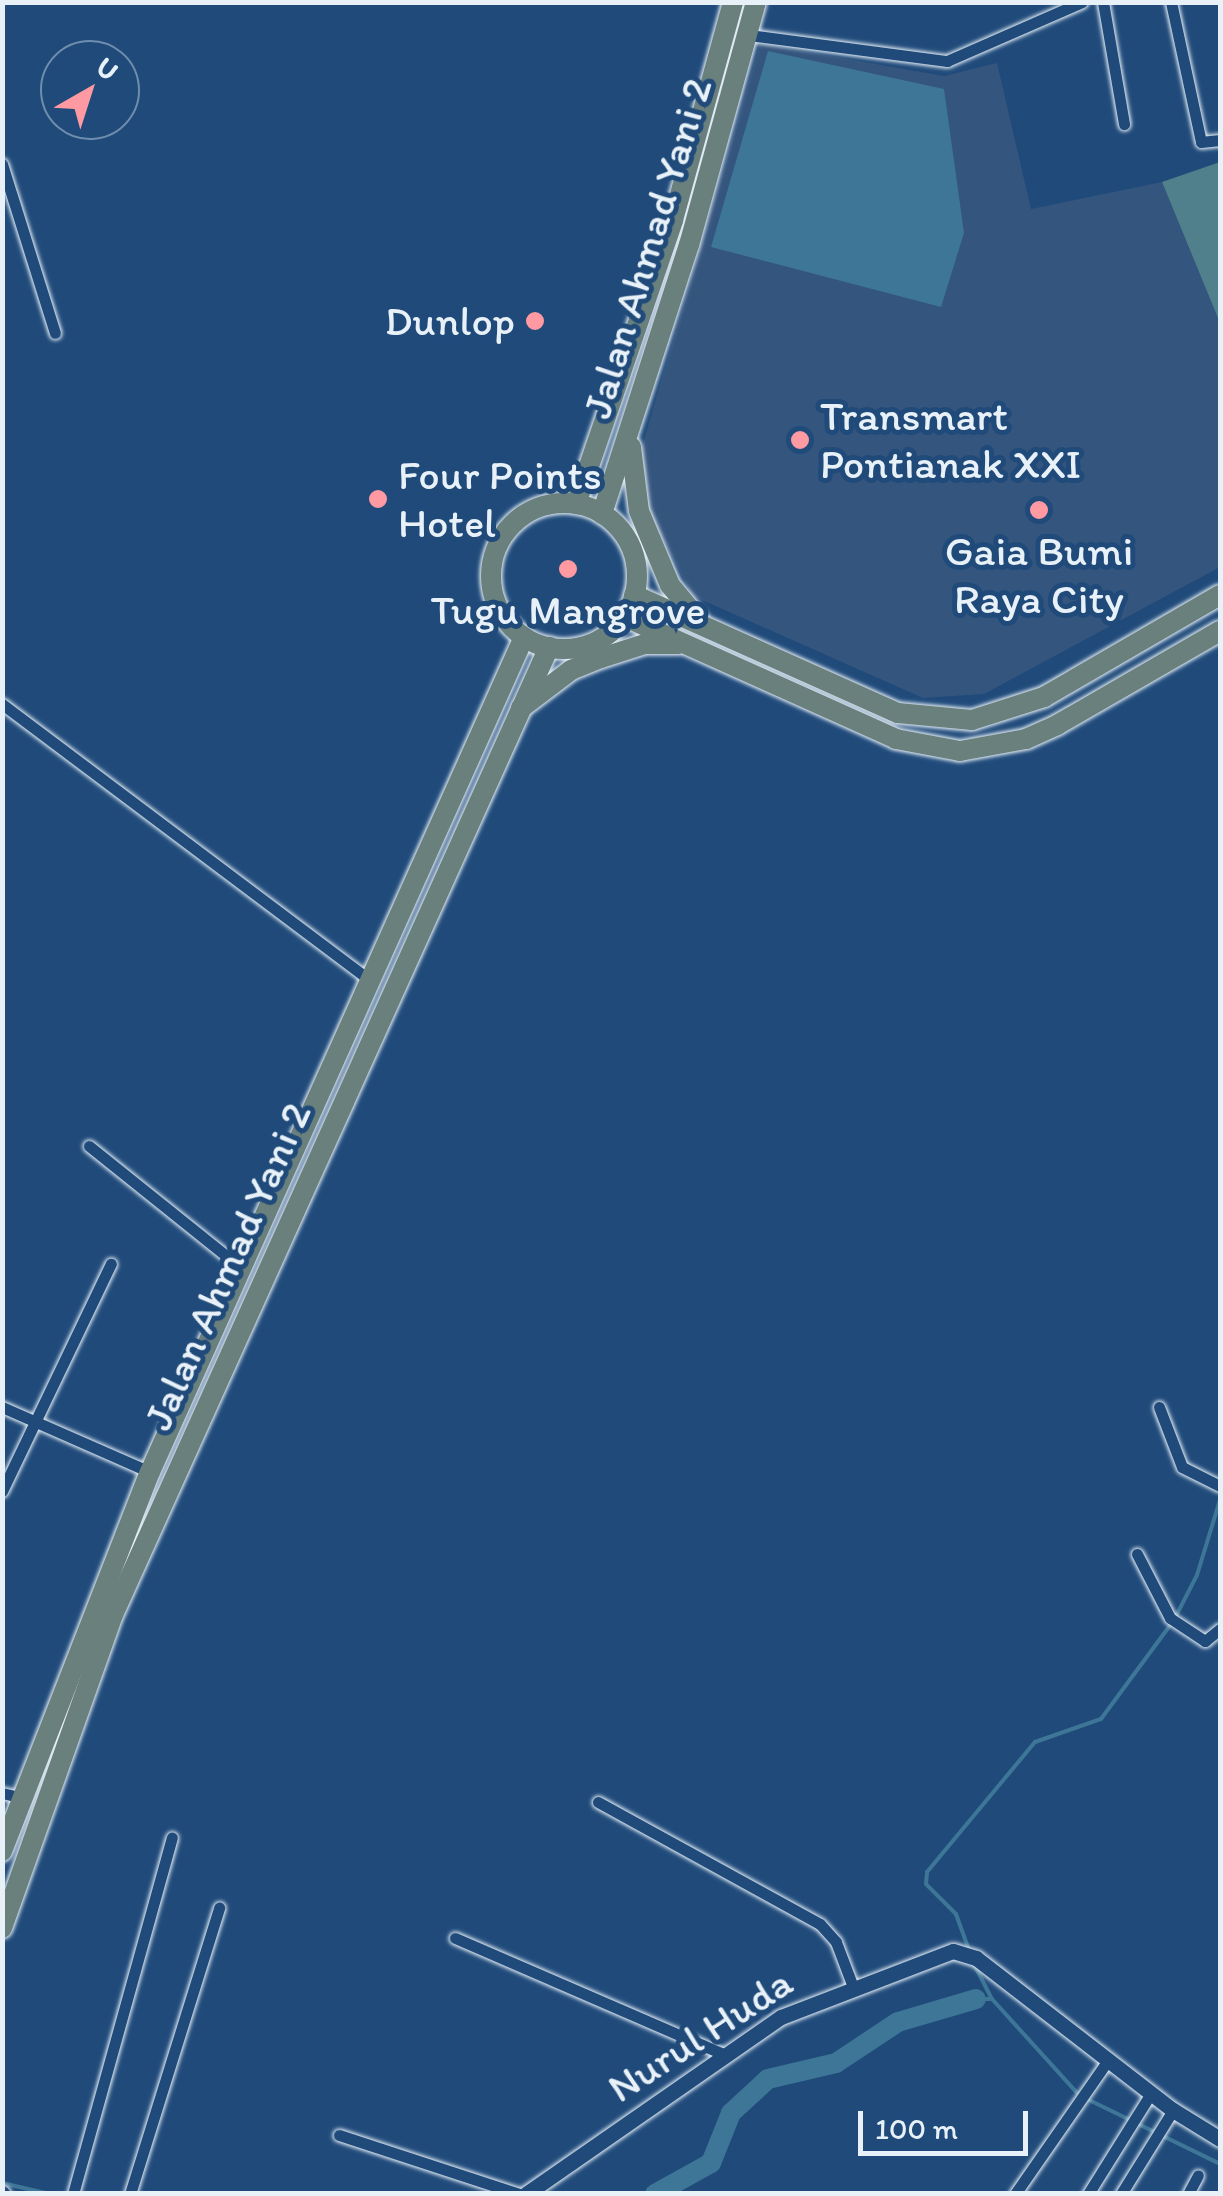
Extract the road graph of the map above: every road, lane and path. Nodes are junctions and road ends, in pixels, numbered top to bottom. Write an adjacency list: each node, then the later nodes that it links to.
1 (734, 2): 12 (highway, Jalan Ahmad Yani 2)
2 (756, 2): 6 (highway, Jalan Ahmad Yani 2)
3 (1082, 2): 6 (street)
4 (1103, 2): 7 (street)
5 (1171, 2): 8 (street)
6 (749, 35): 11 (highway, Jalan Ahmad Yani 2)
7 (1124, 124)
8 (1220, 140)
9 (2, 164): 10 (street)
10 (55, 334)
11 (632, 430): 13 (highway, Jalan Ahmad Yani 2); 17 (highway)
12 (576, 504): 13 (highway); 19 (highway)
13 (602, 514): 14 (highway)
14 (634, 595): 16 (highway); 17 (highway)
15 (1220, 595): 17 (highway)
16 (625, 617): 20 (highway); 21 (highway)
17 (703, 624)
18 (1220, 631): 20 (highway)
19 (524, 637): 21 (highway); 24 (highway, Jalan Ahmad Yani 2)
20 (691, 644): 23 (highway)
21 (549, 647): 23 (highway, Jalan Ahmad Yani 2)
22 (2, 704): 24 (street)
23 (516, 712): 41 (highway, Jalan Ahmad Yani 2)
24 (371, 980): 27 (highway, Jalan Ahmad Yani 2)
25 (89, 1146): 27 (street)
26 (111, 1264): 30 (street)
27 (244, 1270): 31 (highway, Jalan Ahmad Yani 2)
28 (2, 1407): 30 (street)
29 (1160, 1408): 32 (street)
30 (36, 1422): 31 (street); 33 (street)
31 (150, 1472): 36 (highway, Jalan Ahmad Yani 2)
32 (1218, 1485)
33 (2, 1492)
34 (1137, 1554): 35 (street)
35 (1220, 1629)
36 (12, 1795): 39 (highway, Jalan Ahmad Yani 2)
37 (598, 1802): 43 (street)
38 (172, 1838): 51 (street)
39 (2, 1851)
40 (219, 1908): 52 (street)
41 (2, 1928)
42 (455, 1938): 44 (street)
43 (854, 1987): 44 (street, Nurul Huda); 45 (street, Nurul Huda)
44 (723, 2054): 53 (street, Nurul Huda)
45 (1108, 2060): 46 (street, Nurul Huda); 54 (street)
46 (1151, 2093): 47 (street, Nurul Huda); 55 (street)
47 (1168, 2118): 49 (street, Nurul Huda); 56 (street)
48 (339, 2135): 53 (street)
49 (1220, 2139)
50 (1198, 2176): 57 (street)
51 (73, 2194)
52 (130, 2194)
53 (523, 2194)
54 (1015, 2194)
55 (1088, 2194)
56 (1121, 2194)
57 (1188, 2194)

